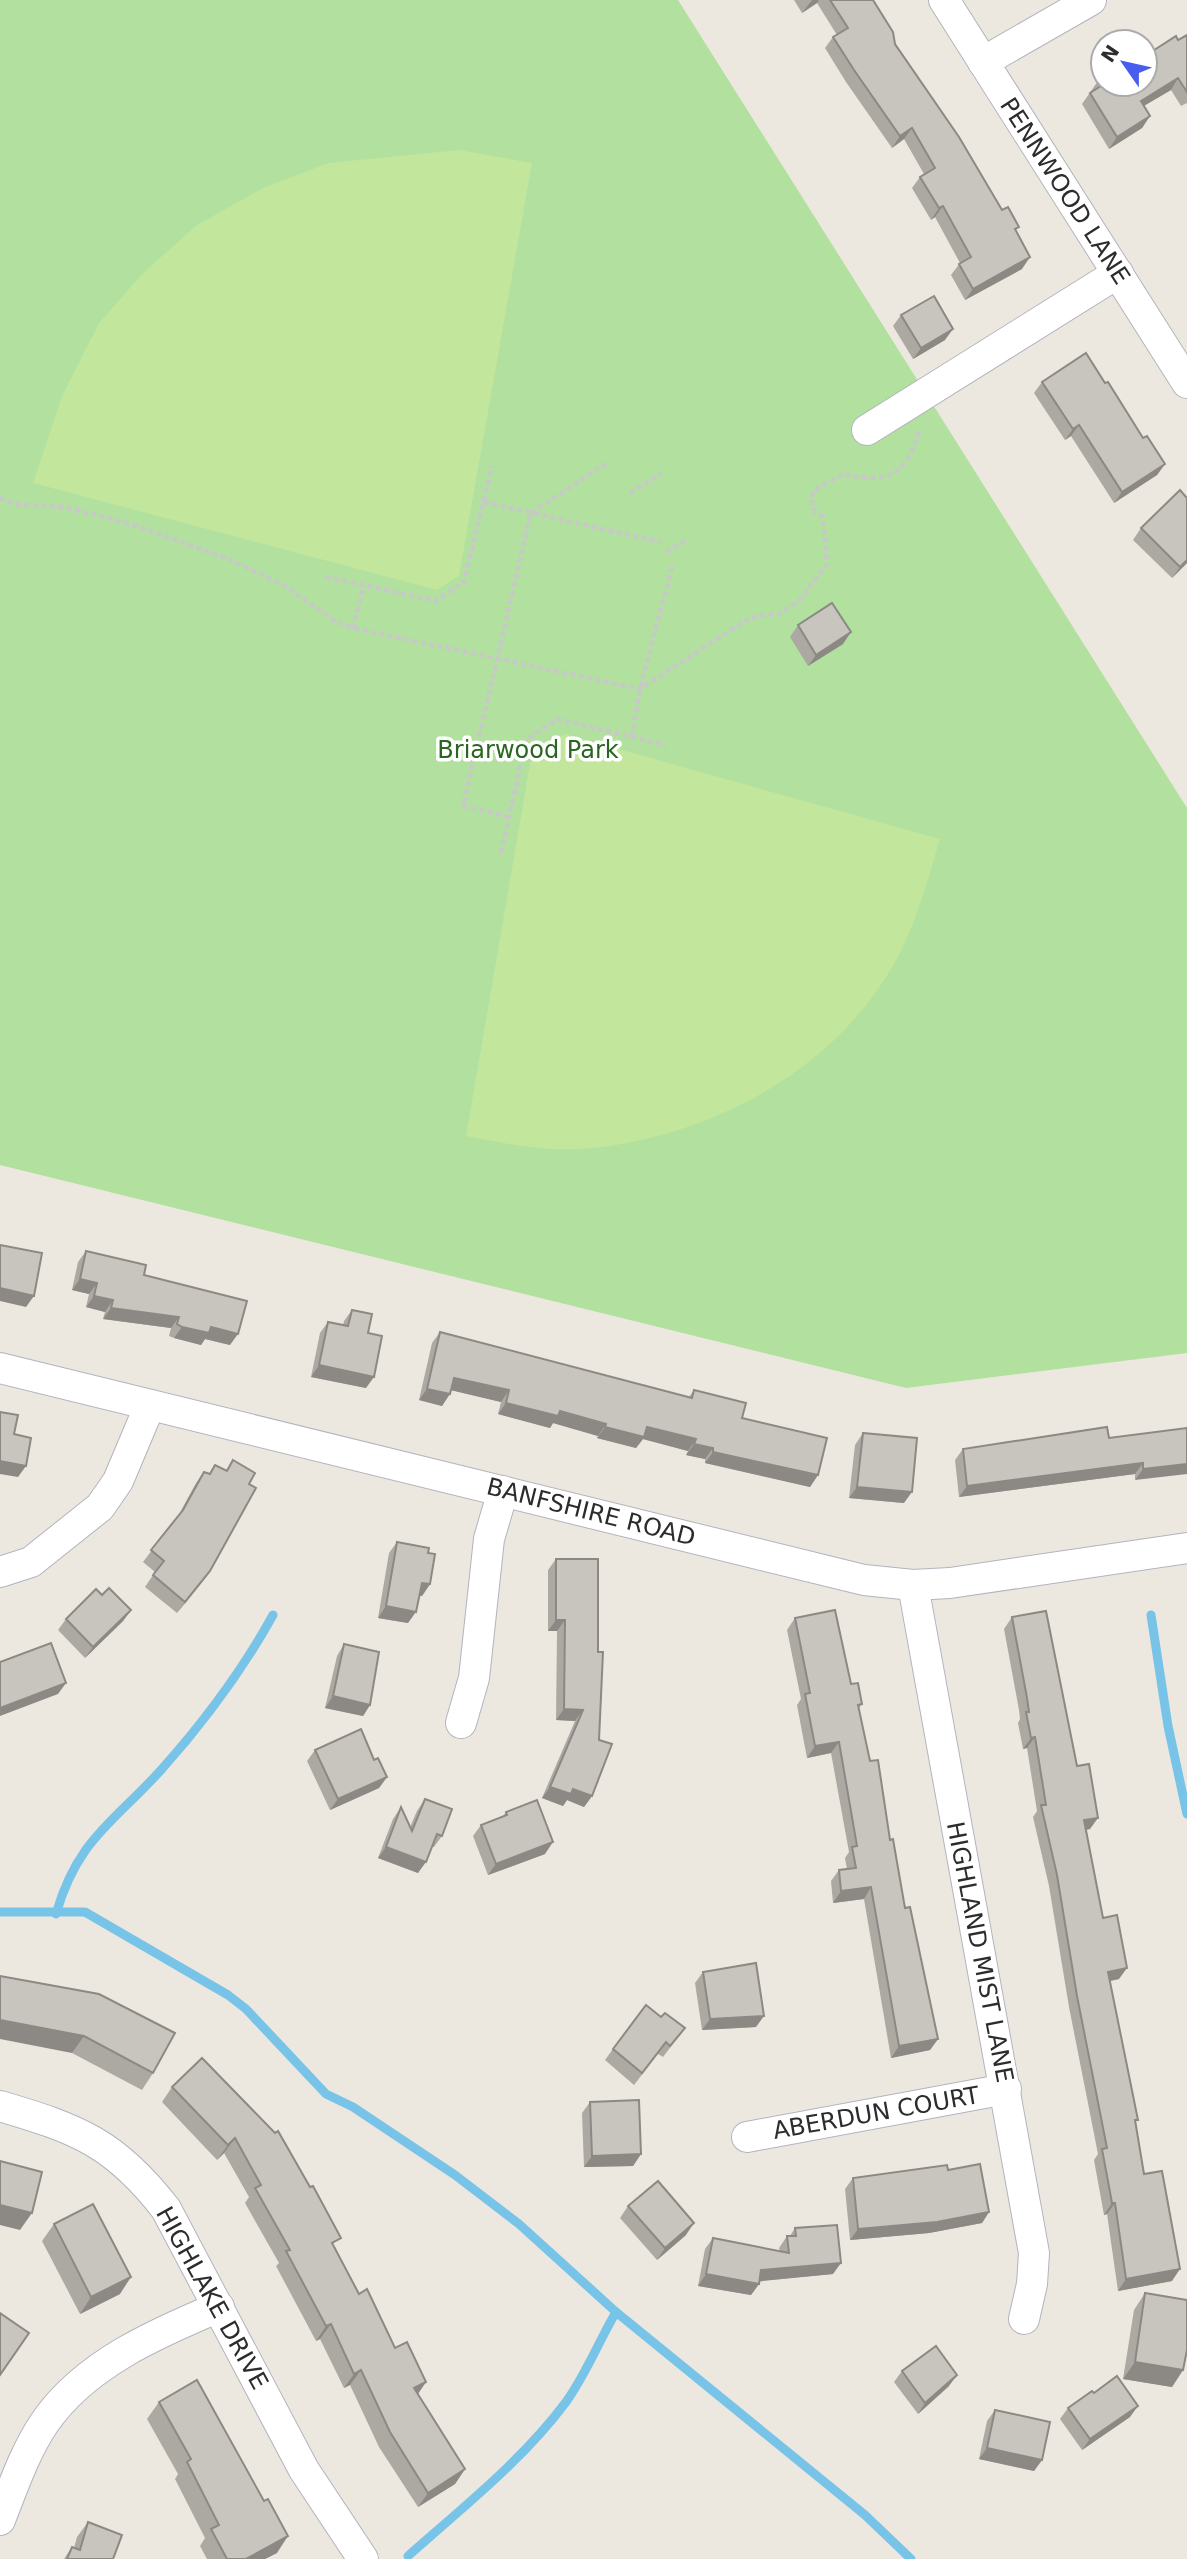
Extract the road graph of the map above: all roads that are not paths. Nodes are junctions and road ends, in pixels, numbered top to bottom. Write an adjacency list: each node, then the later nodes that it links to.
1 (944, 0): 3 (street, PENNWOOD LANE)
2 (1091, 0): 3 (street)
3 (983, 62): 4 (street, PENNWOOD LANE)
4 (1118, 273): 5 (street, PENNWOOD LANE); 6 (street)
5 (1187, 383)
6 (867, 430)
7 (0, 1368): 8 (street, BANFSHIRE ROAD)
8 (150, 1405): 9 (street, BANFSHIRE ROAD); 11 (street)
9 (503, 1491): 12 (street, BANFSHIRE ROAD); 13 (street)
10 (1187, 1548): 12 (street, BANFSHIRE ROAD)
11 (0, 1572)
12 (913, 1585): 14 (street, HIGHLAND MIST LANE)
13 (461, 1723)
14 (1006, 2089): 16 (street, ABERDUN COURT); 18 (street, HIGHLAND MIST LANE)
15 (0, 2106): 17 (street, HIGHLAKE DRIVE)
16 (747, 2137)
17 (219, 2307): 19 (street); 20 (street, HIGHLAKE DRIVE)
18 (1024, 2319)
19 (0, 2520)
20 (363, 2559)

